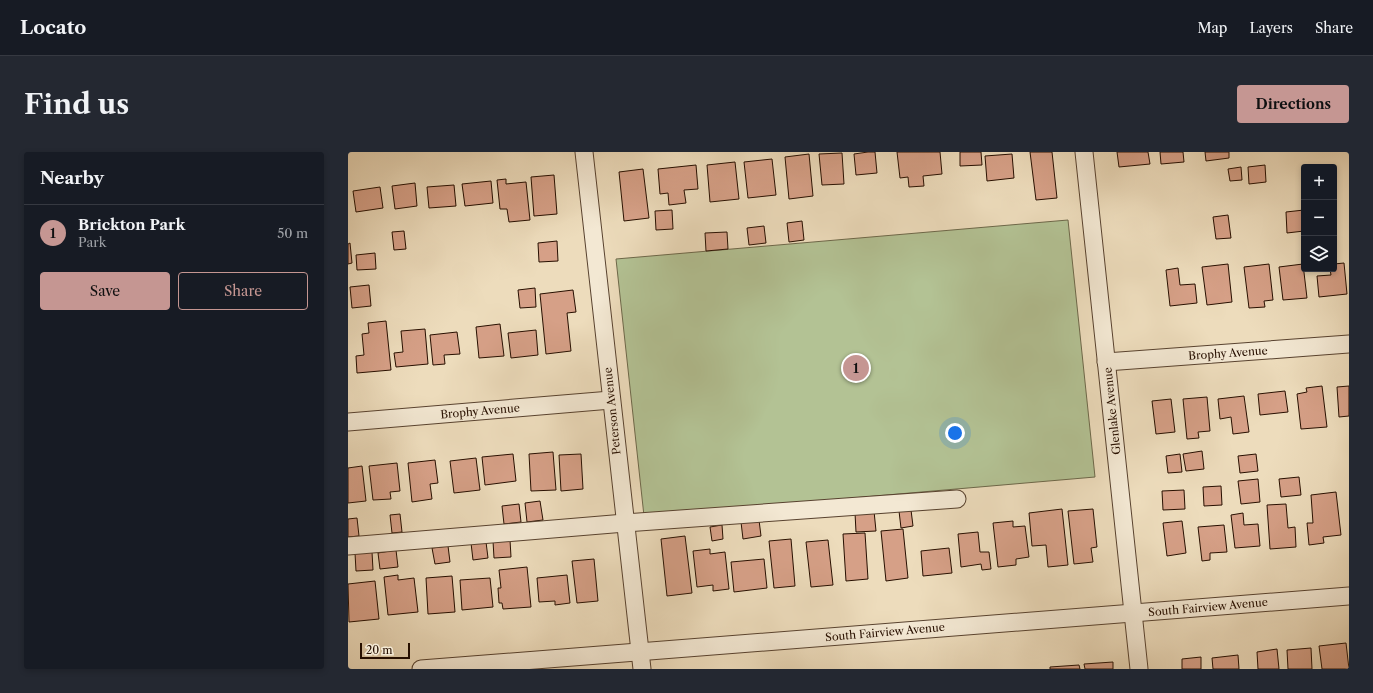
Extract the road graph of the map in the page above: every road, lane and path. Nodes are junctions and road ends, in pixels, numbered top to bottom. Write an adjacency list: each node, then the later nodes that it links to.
1 (584, 152): 5 (street, Peterson Avenue)
2 (1084, 152): 4 (street, Glenlake Avenue)
3 (1349, 344): 4 (street, Brophy Avenue)
4 (1106, 362): 11 (street, Glenlake Avenue)
5 (611, 400): 6 (street, Brophy Avenue); 8 (street, Peterson Avenue)
6 (348, 422)
7 (957, 499): 8 (street)
8 (625, 523): 9 (street); 12 (street, Peterson Avenue)
9 (348, 546)
10 (1349, 596): 11 (street, South Fairview Avenue)
11 (1133, 613): 12 (street, South Fairview Avenue); 15 (street, Glenlake Avenue)
12 (640, 652): 13 (street, South Fairview Avenue); 14 (street, Peterson Avenue)
13 (421, 669)
14 (642, 669)
15 (1140, 669)

